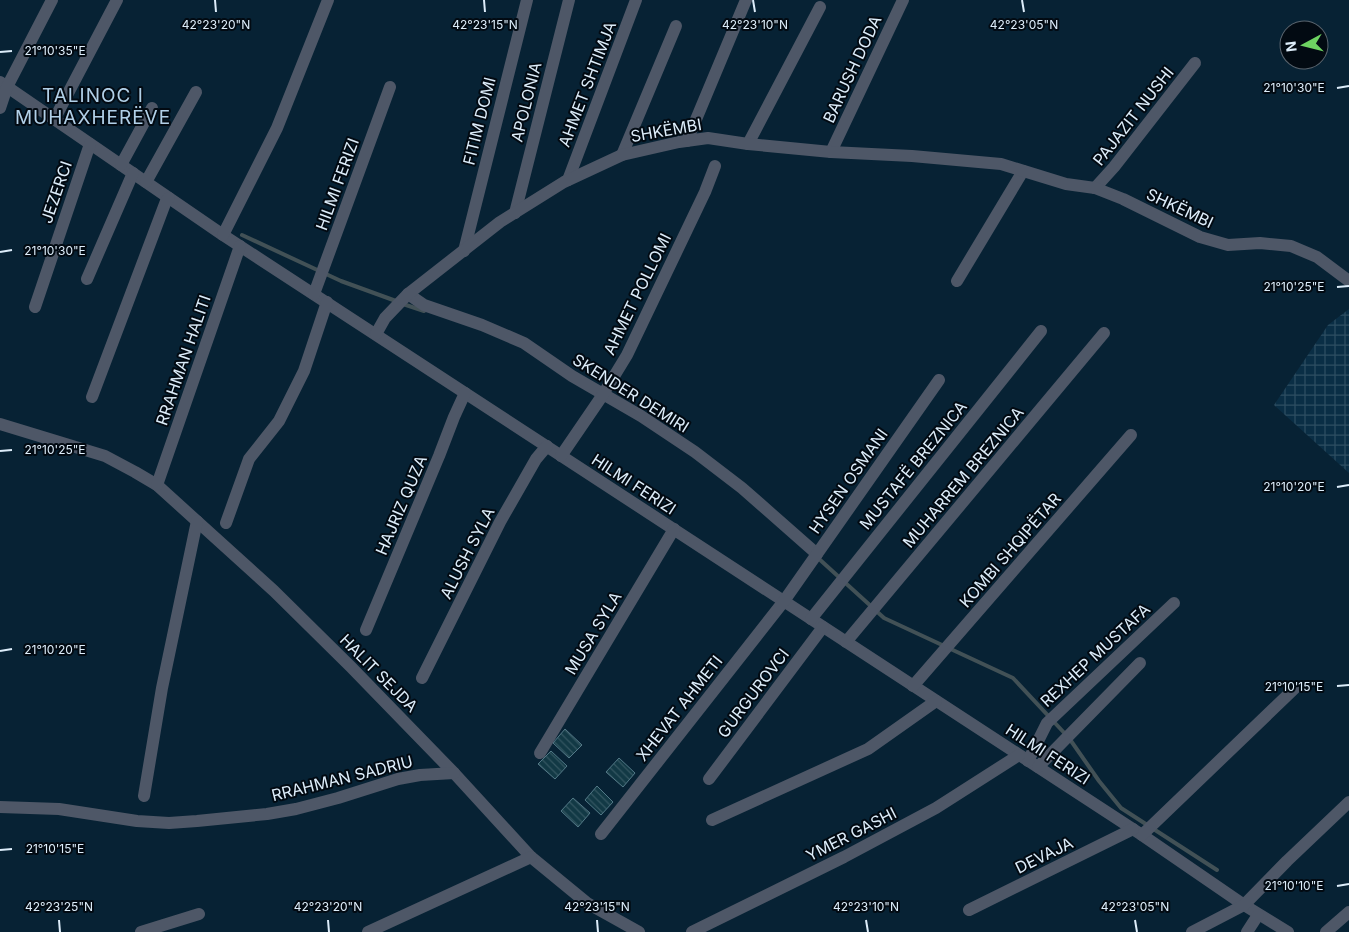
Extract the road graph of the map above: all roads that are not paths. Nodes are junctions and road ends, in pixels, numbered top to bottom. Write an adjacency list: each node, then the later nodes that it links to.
1 (52, 0): 12 (street)
2 (117, 0): 17 (street)
3 (328, 0): 32 (street)
4 (526, 0): 34 (street, FITIM DOMI)
5 (569, 0): 31 (street, APOLONIA)
6 (636, 0): 27 (street, AHMET SHTIMJA)
7 (746, 0): 18 (street)
8 (903, 0): 21 (street, BARUSH DODA)
9 (820, 6): 20 (street)
10 (676, 26): 22 (street)
11 (1195, 63): 29 (street, PAJAZIT NUSHI)
12 (3, 85): 15 (street); 17 (street, HILMI FERIZI)
13 (390, 86): 38 (street, HILMI FERIZI)
14 (196, 92): 28 (street)
15 (0, 108)
16 (152, 108): 23 (street)
17 (54, 120): 19 (street, HILMI FERIZI)
18 (686, 141): 20 (street, SHKËMBI); 22 (street, SHKËMBI)
19 (90, 144): 23 (street, HILMI FERIZI); 41 (street, JEZERCI)
20 (748, 144): 21 (street, SHKËMBI)
21 (831, 152): 25 (street, SHKËMBI)
22 (622, 155): 27 (street, SHKËMBI)
23 (121, 165): 26 (street, HILMI FERIZI)
24 (715, 166): 48 (street, AHMET POLLOMI)
25 (1023, 171): 29 (street, SHKËMBI); 36 (street)
26 (132, 174): 28 (street, HILMI FERIZI); 35 (street)
27 (568, 180): 31 (street, SHKËMBI)
28 (146, 182): 30 (street, HILMI FERIZI)
29 (1095, 188): 37 (street, SHKËMBI)
30 (169, 198): 32 (street, HILMI FERIZI); 47 (street)
31 (515, 213): 34 (street, SHKËMBI)
32 (223, 235): 33 (street, HILMI FERIZI)
33 (240, 246): 38 (street, HILMI FERIZI); 53 (street, RRAHMAN HALITI)
34 (464, 251): 39 (street, SHKËMBI)
35 (87, 279)
36 (957, 281)
37 (1349, 281)
38 (314, 294): 40 (street, HILMI FERIZI)
39 (406, 296): 44 (street, SHKËMBI); 48 (street, SKENDER DEMIRI)
40 (327, 302): 44 (street, HILMI FERIZI); 55 (street)
41 (35, 307)
42 (1041, 330): 60 (street, MUSTAFË BREZNICA)
43 (1104, 333): 63 (street, MUHARREM BREZNICA)
44 (376, 334): 46 (street, HILMI FERIZI)
45 (939, 380): 57 (street, HYSEN OSMANI)
46 (465, 393): 51 (street, HILMI FERIZI); 62 (street, HAJRIZ QUZA)
47 (92, 397)
48 (600, 398): 52 (street, AHMET POLLOMI); 57 (street, SKENDER DEMIRI)
49 (0, 424): 53 (street, HALIT SEJDA)
50 (1131, 435): 66 (street, KOMBI SHQIPËTAR)
51 (547, 446): 52 (street, HILMI FERIZI); 65 (street, ALUSH SYLA)
52 (561, 456): 56 (street, HILMI FERIZI)
53 (157, 485): 54 (street, HALIT SEJDA)
54 (197, 521): 71 (street, HALIT SEJDA); 73 (street)
55 (226, 524)
56 (674, 529): 58 (street, HILMI FERIZI); 69 (street, MUSA SYLA)
57 (814, 557): 58 (street, HYSEN OSMANI)
58 (784, 601): 60 (street, HILMI FERIZI); 78 (street, XHEVAT AHMETI)
59 (1174, 603): 70 (street, REXHEP MUSTAFA)
60 (811, 619): 61 (street, HILMI FERIZI)
61 (823, 627): 63 (street, HILMI FERIZI); 72 (street, GURGUROVCI)
62 (366, 630)
63 (846, 642): 66 (street, HILMI FERIZI)
64 (1140, 663): 70 (street, YMER GASHI)
65 (422, 678)
66 (913, 686): 68 (street, HILMI FERIZI)
67 (1295, 688): 77 (street)
68 (936, 700): 70 (street, HILMI FERIZI); 76 (street)
69 (540, 753)
70 (1028, 761): 77 (street, HILMI FERIZI); 88 (street, YMER GASHI)
71 (454, 772): 75 (street, RRAHMAN SADRIU); 79 (street, HALIT SEJDA)
72 (709, 779)
73 (144, 796)
74 (1349, 802): 80 (street)
75 (0, 807)
76 (712, 820)
77 (1140, 833): 80 (street, HILMI FERIZI); 81 (street, DEVAJA)
78 (601, 834)
79 (531, 857): 86 (street); 87 (street, HALIT SEJDA)
80 (1244, 906): 84 (street, HILMI FERIZI); 89 (street)
81 (969, 910)
82 (1349, 912): 92 (street)
83 (199, 914): 85 (street)
84 (1258, 914): 90 (street); 91 (street, HILMI FERIZI)
85 (141, 932)
86 (368, 932)
87 (639, 932)
88 (692, 932)
89 (1192, 932)
90 (1247, 932)
91 (1288, 932)
92 (1326, 932)

